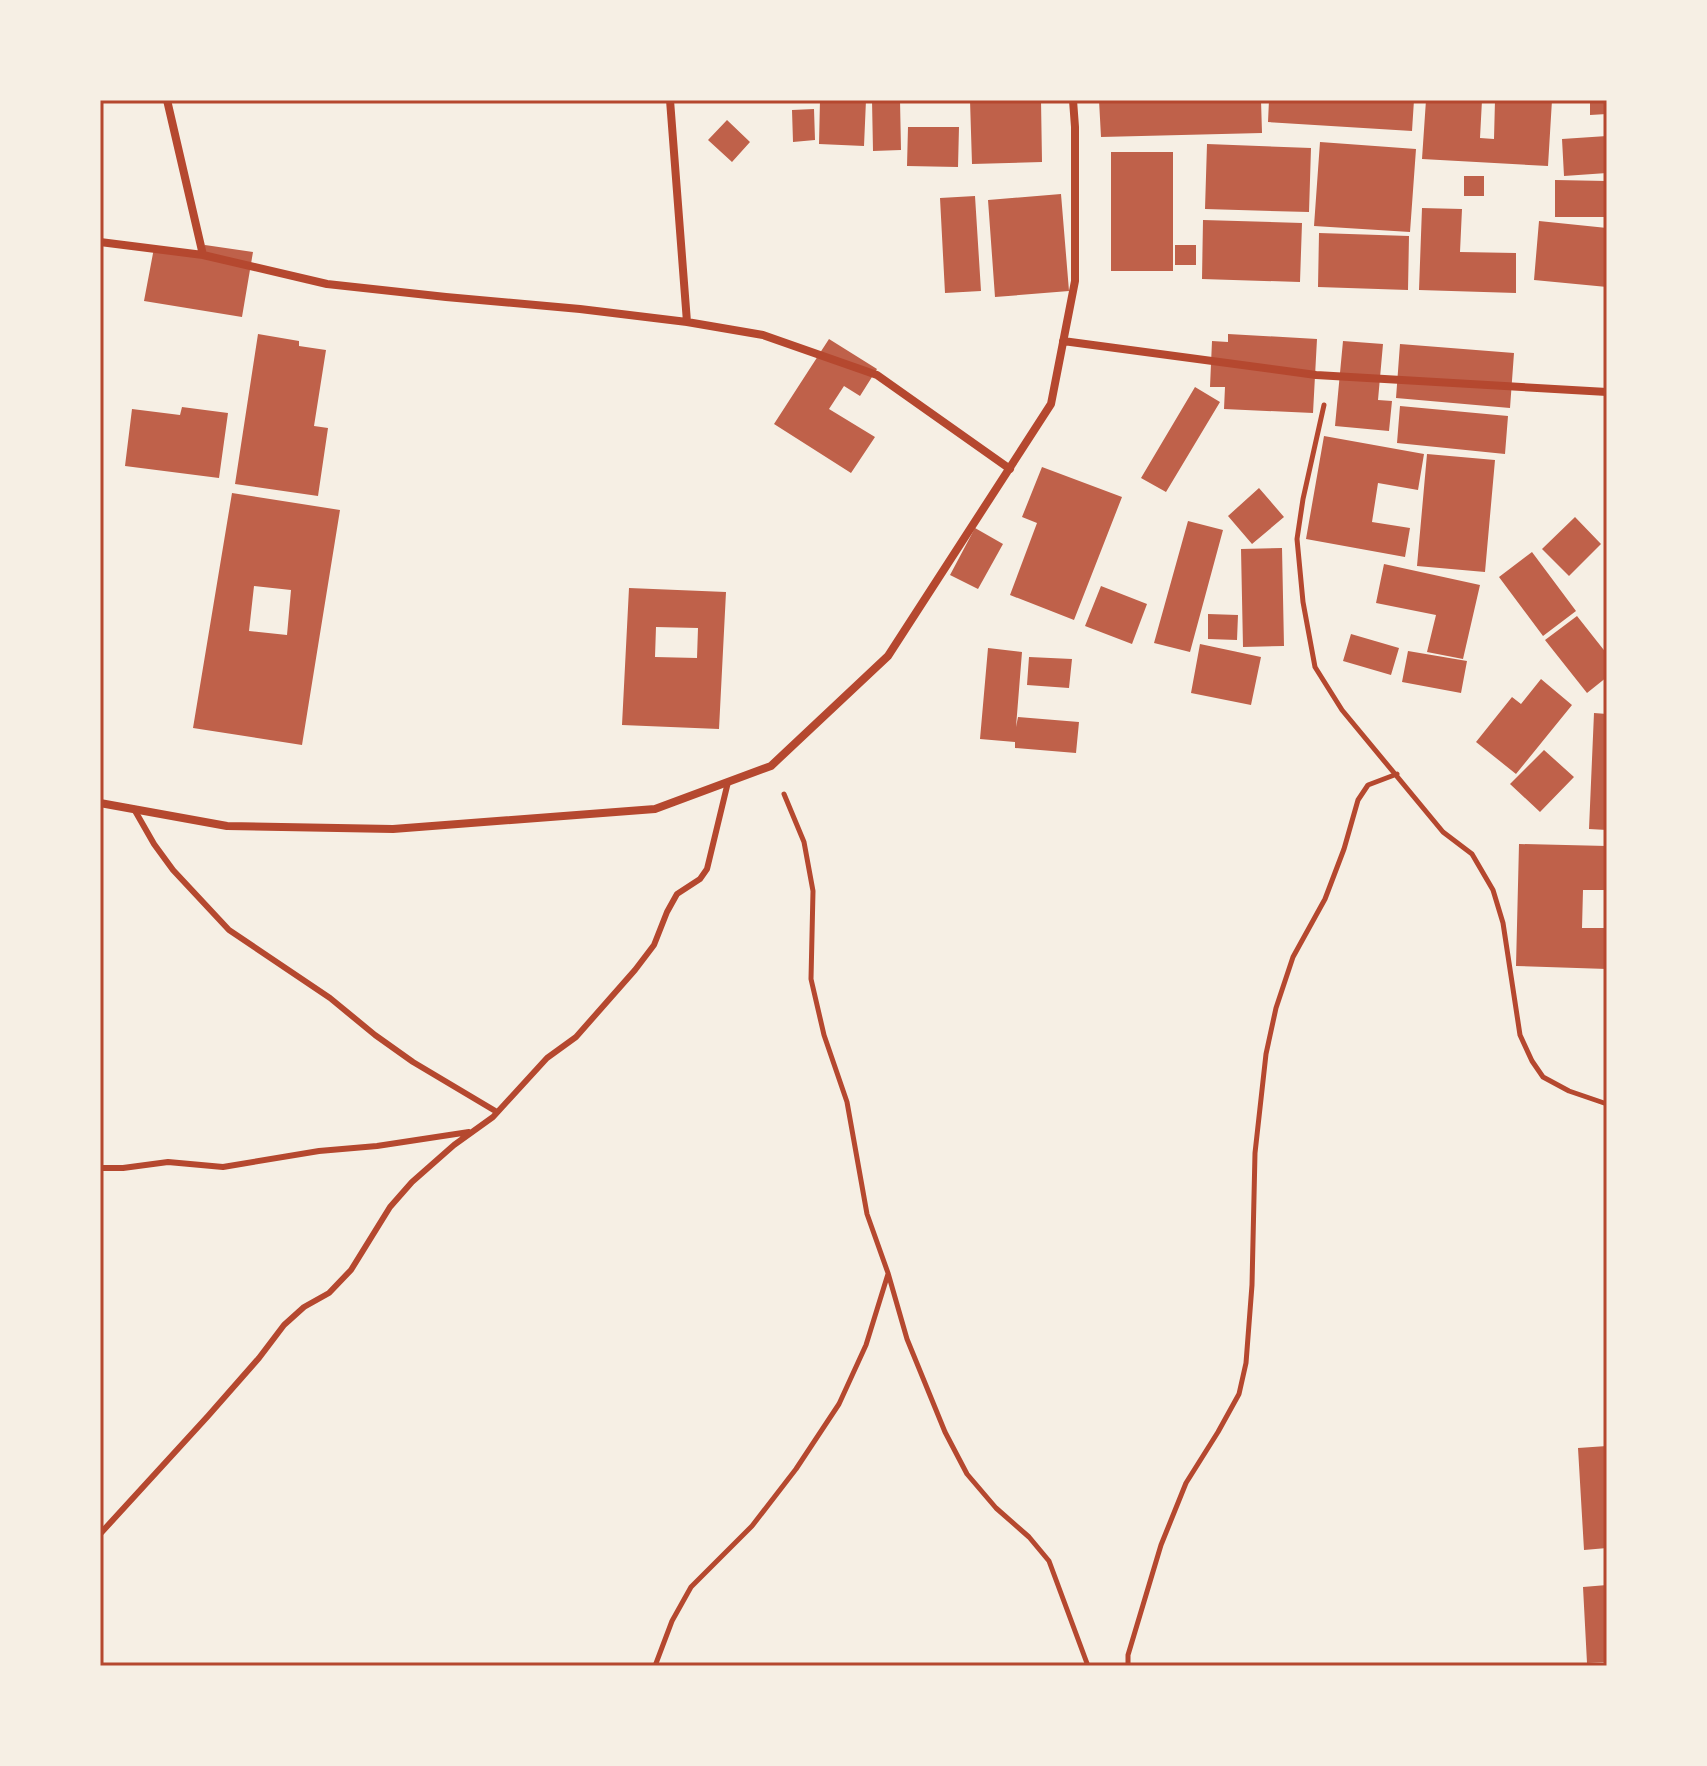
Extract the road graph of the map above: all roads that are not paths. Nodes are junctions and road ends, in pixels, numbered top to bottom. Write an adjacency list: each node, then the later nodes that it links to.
1 (167, 100): 5 (street)
2 (670, 100): 6 (street)
3 (1073, 100): 7 (street)
4 (100, 242): 5 (street)
5 (203, 255): 6 (street)
6 (687, 322): 9 (street)
7 (1063, 341): 8 (street); 9 (street)
8 (1607, 392)
9 (1010, 469): 10 (street)
10 (728, 782): 12 (street); 13 (lane)
11 (100, 803): 12 (street)
12 (134, 809): 13 (lane)
13 (497, 1112): 14 (lane)
14 (473, 1131): 15 (lane); 16 (lane)
15 (100, 1168)
16 (100, 1534)

